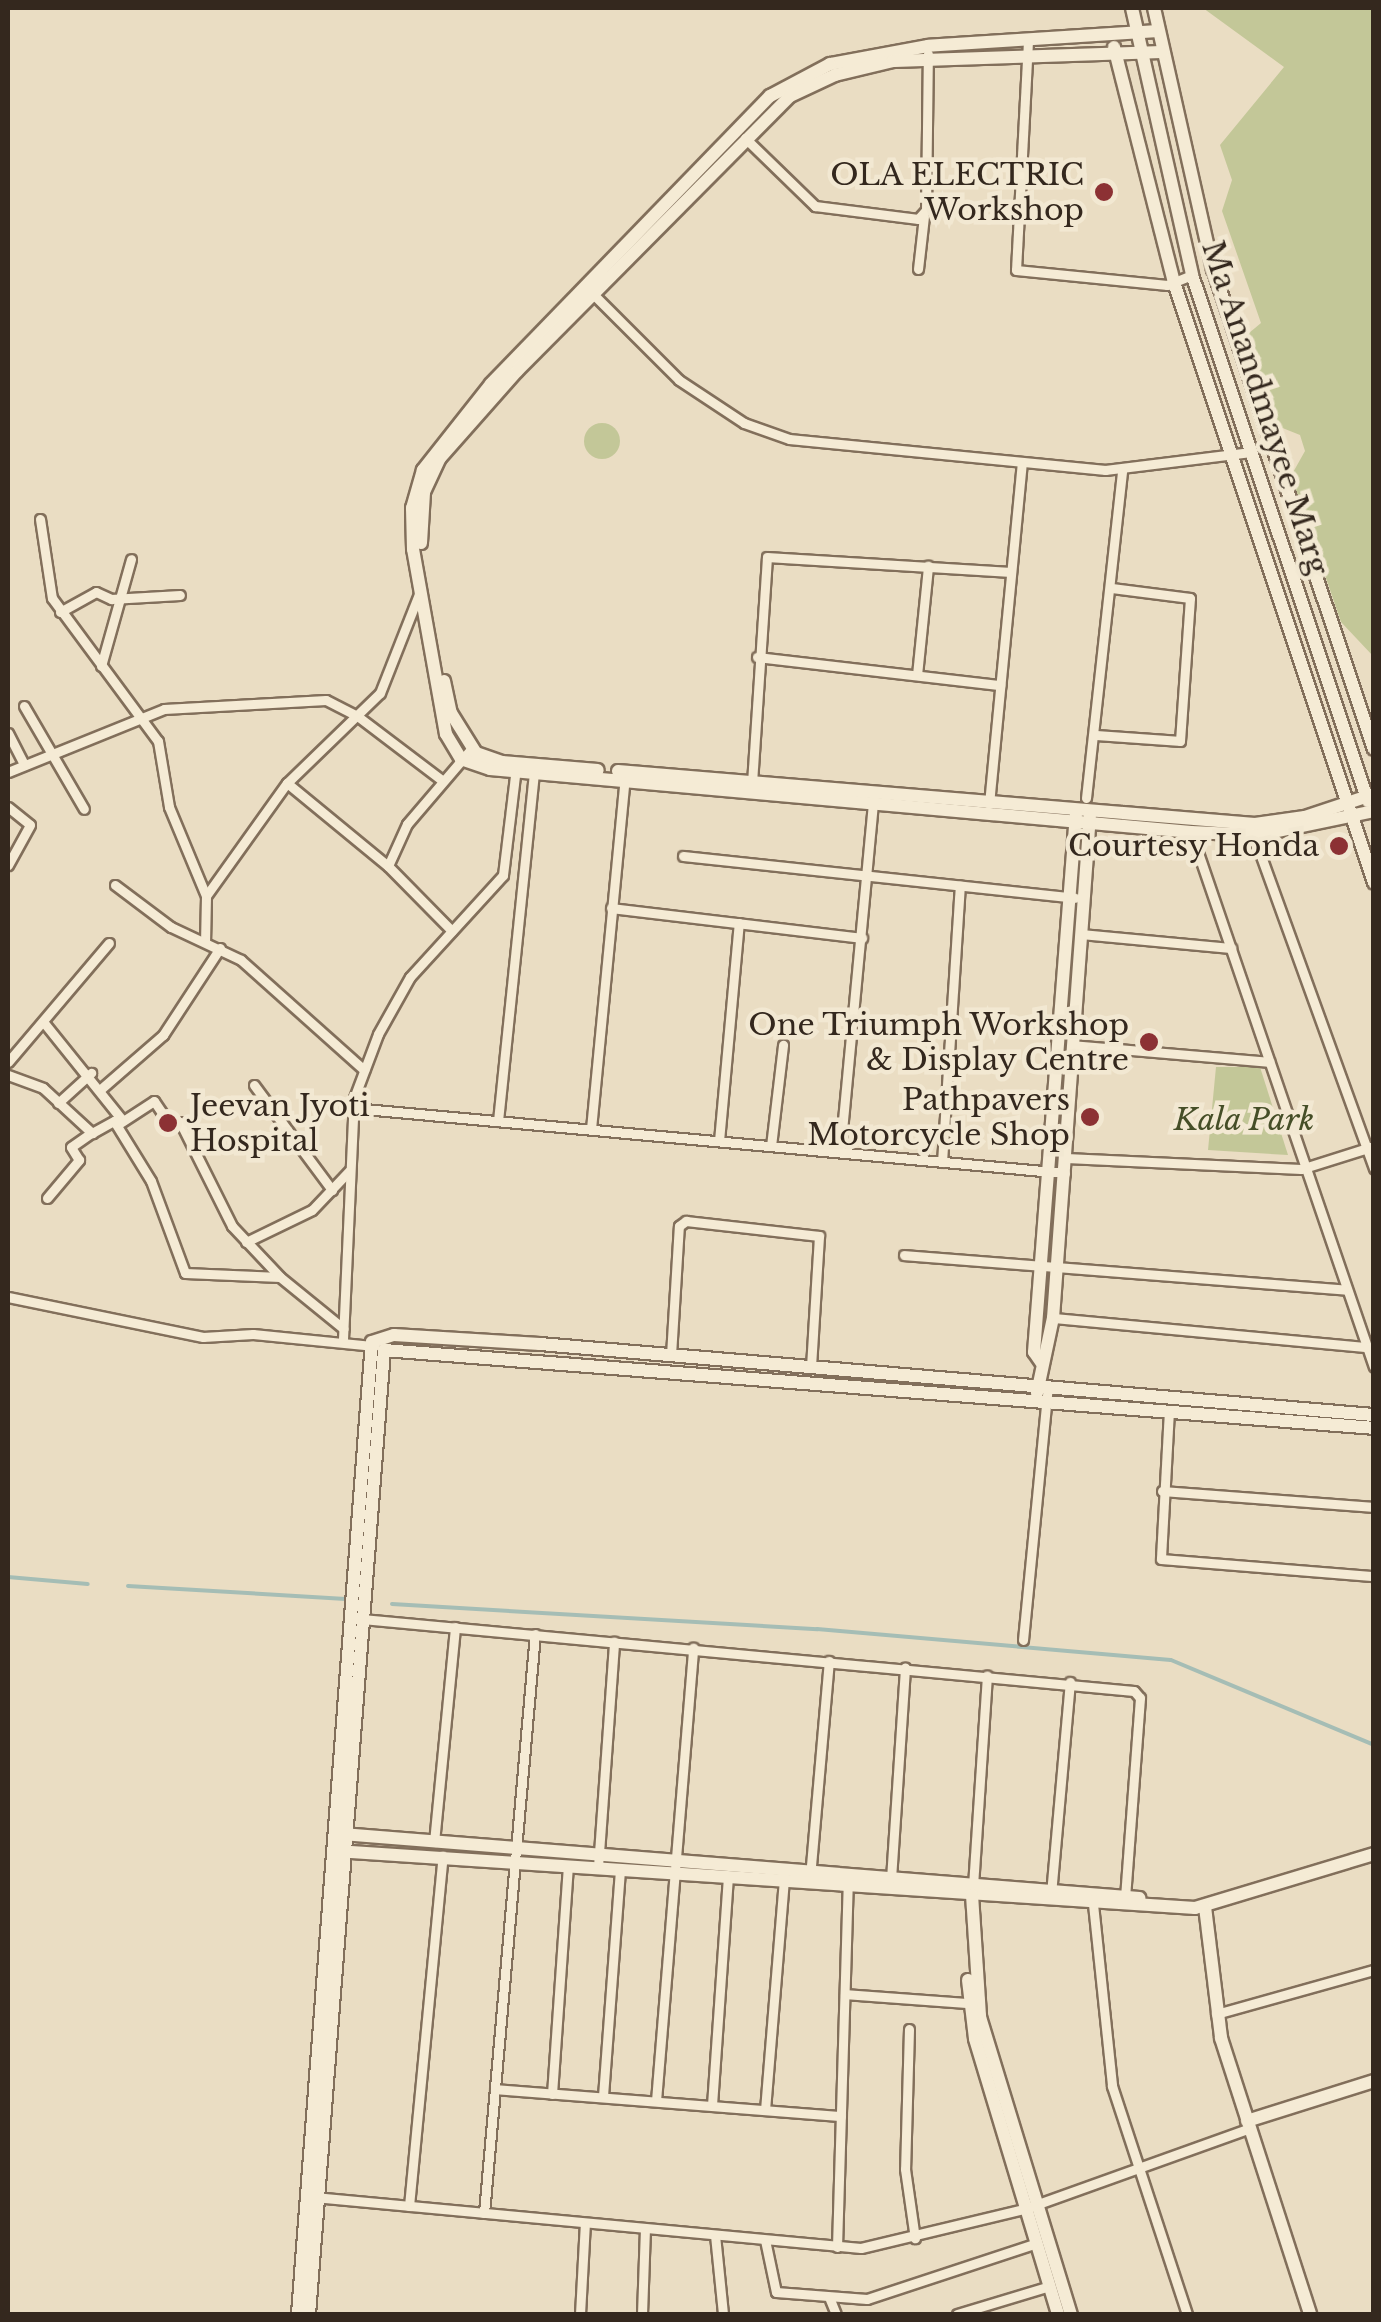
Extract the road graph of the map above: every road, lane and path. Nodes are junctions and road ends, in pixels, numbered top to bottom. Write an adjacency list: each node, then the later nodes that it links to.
1 (1132, 8): 4 (street, Ma Anandmayee Marg)
2 (1154, 8): 3 (street, Ma Anandmayee Marg)
3 (1158, 31): 4 (street); 10 (street, Ma Anandmayee Marg)
4 (1136, 32): 5 (street); 9 (street, Ma Anandmayee Marg)
5 (1111, 35): 6 (street); 7 (street)
6 (1028, 48): 7 (street); 8 (street); 15 (street)
7 (1116, 51): 9 (street); 15 (street)
8 (928, 52): 11 (street); 12 (street); 16 (street)
9 (1140, 52): 10 (street); 14 (street, Ma Anandmayee Marg)
10 (1163, 52): 40 (street, Ma Anandmayee Marg)
11 (745, 138): 12 (street); 16 (street)
12 (924, 216): 13 (street)
13 (918, 269)
14 (1192, 275): 15 (street); 17 (street, Ma Anandmayee Marg)
15 (1174, 282): 18 (street)
16 (590, 291): 19 (street); 21 (street)
17 (1251, 452): 18 (street); 51 (street, Ma Anandmayee Marg)
18 (1231, 457): 20 (street); 54 (street)
19 (1022, 464): 20 (street); 25 (street)
20 (1122, 470): 26 (street)
21 (417, 514): 27 (street); 42 (street)
22 (40, 519): 30 (street)
23 (131, 559): 29 (street)
24 (928, 566): 25 (street); 31 (street); 33 (street)
25 (1011, 572): 34 (street)
26 (1112, 588): 39 (street); 39 (street)
27 (420, 592): 37 (street); 42 (street)
28 (180, 595): 29 (street)
29 (123, 599): 30 (street); 32 (street)
30 (60, 612): 32 (street)
31 (757, 657): 33 (street); 50 (street)
32 (101, 666): 36 (street)
33 (917, 675): 34 (street)
34 (1000, 684): 53 (street)
35 (24, 706): 41 (street)
36 (142, 714): 37 (street); 41 (street); 69 (street)
37 (356, 715): 48 (street); 49 (street)
38 (8, 733): 43 (street)
39 (1096, 735): 57 (street)
40 (1374, 749)
41 (54, 754): 43 (street); 56 (street)
42 (466, 754): 44 (street); 48 (street)
43 (24, 765): 45 (street)
44 (515, 768): 46 (street); 47 (street); 73 (street)
45 (8, 772)
46 (534, 774): 47 (street); 94 (street)
47 (625, 776): 50 (street); 52 (street); 71 (street)
48 (443, 781): 64 (street)
49 (287, 783): 64 (street); 69 (street)
50 (752, 783): 52 (street)
51 (1370, 796): 54 (street); 58 (street, Ma Anandmayee Marg)
52 (874, 798): 53 (street); 57 (street); 65 (street)
53 (989, 804): 57 (street)
54 (1346, 804): 57 (street); 59 (street)
55 (8, 806): 63 (street)
56 (84, 809)
57 (1083, 813): 60 (street); 70 (street)
58 (1373, 813): 59 (street)
59 (1351, 819): 61 (street); 66 (street)
60 (1191, 832): 61 (street); 79 (street)
61 (1252, 834): 100 (street)
62 (682, 856): 65 (street)
63 (8, 865)
64 (388, 866): 73 (street)
65 (868, 876): 68 (street); 75 (street)
66 (1374, 883)
67 (115, 885): 76 (street)
68 (960, 886): 70 (street); 82 (street)
69 (206, 896): 76 (street)
70 (1076, 898): 74 (street); 103 (street)
71 (611, 908): 72 (street); 96 (street)
72 (739, 923): 75 (street); 98 (street)
73 (452, 931): 87 (street)
74 (1080, 934): 79 (street); 84 (street)
75 (862, 938): 80 (street)
76 (205, 942): 78 (street)
77 (109, 943): 81 (street)
78 (220, 948): 87 (street); 91 (street)
79 (1231, 948): 86 (street)
80 (853, 1020): 82 (street); 101 (street)
81 (45, 1024): 85 (street); 89 (street)
82 (950, 1028): 102 (street)
83 (784, 1045): 99 (street)
84 (1072, 1045): 86 (street); 103 (street)
85 (8, 1062)
86 (1269, 1062): 105 (street)
87 (364, 1070): 93 (street)
88 (8, 1073): 92 (street)
89 (91, 1073): 91 (street); 92 (street)
90 (254, 1085): 107 (street)
91 (102, 1088): 95 (street)
92 (58, 1103): 97 (street)
93 (352, 1108): 94 (street); 104 (street)
94 (498, 1121): 96 (street)
95 (120, 1123): 97 (street); 109 (street); 112 (street)
96 (592, 1130): 98 (street)
97 (91, 1133): 108 (street)
98 (719, 1141): 99 (street)
99 (771, 1146): 101 (street)
100 (1369, 1147): 105 (street); 106 (street)
101 (840, 1152): 102 (street)
102 (942, 1162): 103 (street)
103 (1061, 1167): 105 (street); 111 (street)
104 (350, 1169): 107 (street); 116 (street)
105 (1301, 1169): 113 (street)
106 (1374, 1169)
107 (332, 1190): 109 (street)
108 (47, 1198)
109 (246, 1242): 112 (street)
110 (904, 1255): 111 (street)
111 (1050, 1265): 113 (street); 115 (street); 121 (street)
112 (280, 1276): 116 (street)
113 (1346, 1290): 118 (street)
114 (8, 1296): 116 (street)
115 (1053, 1318): 118 (street); 121 (street)
116 (344, 1334): 117 (street)
117 (371, 1346): 119 (street); 120 (street); 141 (street)
118 (1366, 1347): 123 (street)
119 (388, 1348): 124 (street); 131 (street)
120 (671, 1354): 122 (street); 122 (street)
121 (1041, 1362): 124 (street)
122 (811, 1366): 124 (street)
123 (1374, 1367)
124 (1042, 1392): 125 (street); 126 (street); 134 (street)
125 (1169, 1410): 127 (street); 128 (street)
126 (1374, 1414)
127 (1374, 1428)
128 (1162, 1491): 129 (street); 130 (street)
129 (1374, 1507)
130 (1374, 1576)
131 (362, 1619): 132 (street); 141 (street)
132 (455, 1627): 133 (street); 142 (street)
133 (536, 1634): 135 (street); 145 (street)
134 (1023, 1640)
135 (614, 1642): 136 (street); 147 (street)
136 (693, 1648): 137 (street); 149 (street)
137 (829, 1660): 138 (street); 151 (street)
138 (905, 1668): 139 (street); 154 (street)
139 (987, 1675): 140 (street); 156 (street)
140 (1070, 1682): 157 (street); 158 (street)
141 (340, 1834): 142 (street); 143 (street)
142 (434, 1842): 145 (street)
143 (338, 1850): 146 (street); 177 (street)
144 (1374, 1850): 158 (street); 160 (street)
145 (515, 1854): 146 (street); 147 (street); 148 (street); 168 (street)
146 (442, 1856): 178 (street)
147 (598, 1862): 148 (street); 149 (street); 150 (street)
148 (568, 1866): 169 (street)
149 (672, 1868): 150 (street); 151 (street); 152 (street); 171 (street)
150 (620, 1869): 170 (street)
151 (810, 1877): 153 (street); 154 (street); 155 (street)
152 (728, 1878): 153 (street); 172 (street)
153 (784, 1882): 173 (street)
154 (891, 1883): 155 (street); 156 (street)
155 (848, 1886): 163 (street)
156 (973, 1889): 157 (street); 161 (street)
157 (1051, 1895): 158 (street); 159 (street)
158 (1125, 1901): 159 (street); 160 (street)
159 (1093, 1904): 176 (street)
160 (1205, 1907): 165 (street)
161 (972, 1931): 164 (street); 179 (street)
162 (1374, 1970): 165 (street)
163 (845, 1994): 164 (street); 174 (street)
164 (969, 2003): 179 (street)
165 (1216, 2014): 175 (street)
166 (909, 2029): 184 (street)
167 (1374, 2082): 175 (street)
168 (494, 2089): 169 (street); 180 (street)
169 (552, 2094): 170 (street)
170 (603, 2096): 171 (street)
171 (656, 2101): 172 (street)
172 (712, 2106): 173 (street)
173 (765, 2110): 174 (street)
174 (841, 2116): 187 (street)
175 (1248, 2124): 176 (street); 200 (street)
176 (1140, 2168): 179 (street); 199 (street)
177 (313, 2197): 178 (street); 190 (street); 191 (street)
178 (409, 2206): 180 (street)
179 (1032, 2206): 184 (street); 186 (street); 198 (street)
180 (484, 2213): 181 (street)
181 (585, 2223): 182 (street); 192 (street)
182 (645, 2228): 183 (street); 193 (street)
183 (715, 2235): 185 (street); 194 (street)
184 (915, 2238): 187 (street)
185 (766, 2240): 187 (street); 189 (street)
186 (1038, 2243): 188 (street); 189 (street)
187 (837, 2247)
188 (1050, 2286): 196 (street); 197 (street)
189 (829, 2297): 195 (street)
190 (298, 2314)
191 (309, 2314)
192 (580, 2314)
193 (642, 2314)
194 (723, 2314)
195 (836, 2314)
196 (957, 2314)
197 (1058, 2314)
198 (1070, 2314)
199 (1187, 2314)
200 (1310, 2314)

